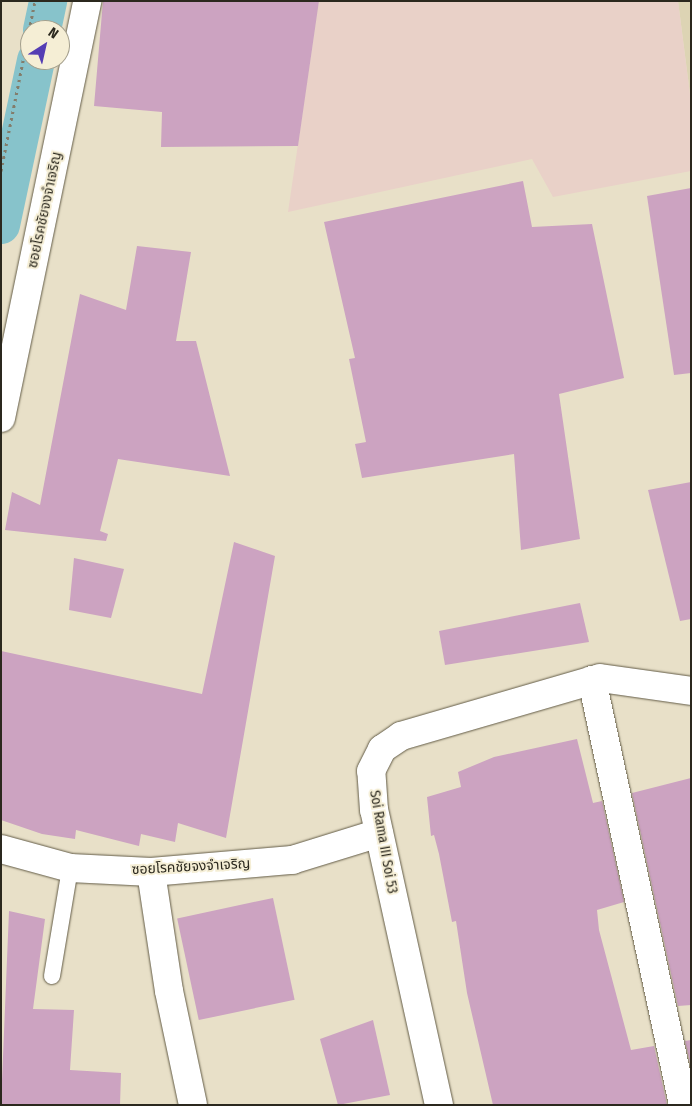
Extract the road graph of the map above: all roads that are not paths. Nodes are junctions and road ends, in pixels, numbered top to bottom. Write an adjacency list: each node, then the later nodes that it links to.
1 (87, 1): 2 (street, ซอยโรคชัยจงจำเจริญ)
2 (1, 418)
3 (592, 680): 4 (street, Soi Rama III Soi 53); 5 (street, Soi Rama III Soi 53); 12 (street)
4 (691, 691)
5 (379, 833): 8 (street, ซอยโรคชัยจงจำเจริญ); 11 (street, Soi Rama III Soi 53)
6 (1, 849): 7 (street, ซอยโรคชัยจงจำเจริญ)
7 (70, 868): 8 (street, ซอยโรคชัยจงจำเจริญ); 9 (lane)
8 (151, 872): 10 (street)
9 (52, 976)
10 (193, 1105)
11 (439, 1105)
12 (683, 1105)

